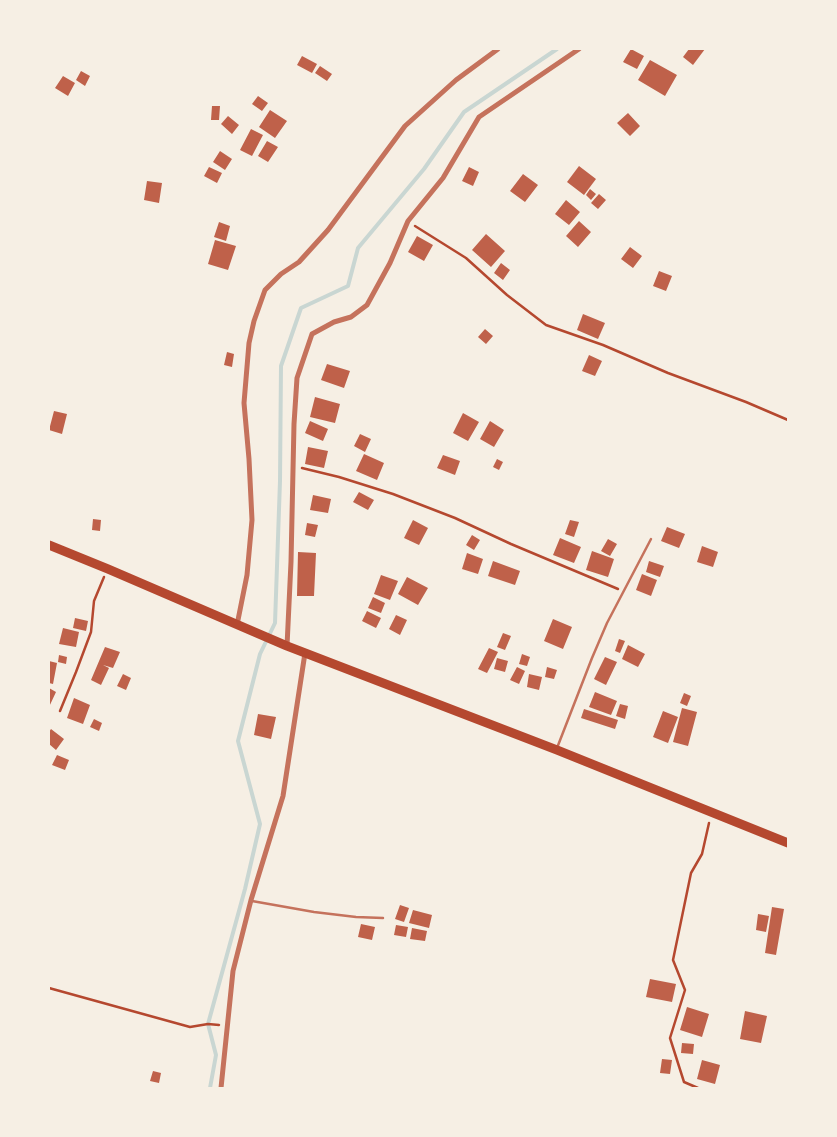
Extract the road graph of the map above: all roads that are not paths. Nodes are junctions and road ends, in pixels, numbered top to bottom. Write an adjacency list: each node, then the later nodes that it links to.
1 (498, 49): 5 (street)
2 (579, 49): 6 (street)
3 (651, 539): 8 (lane)
4 (49, 545): 5 (highway)
5 (236, 625): 6 (highway)
6 (287, 646): 7 (highway)
7 (305, 653): 8 (highway); 10 (street)
8 (557, 750): 9 (highway)
9 (788, 843)
10 (251, 900): 11 (lane); 12 (street)
11 (383, 918)
12 (221, 1088)

